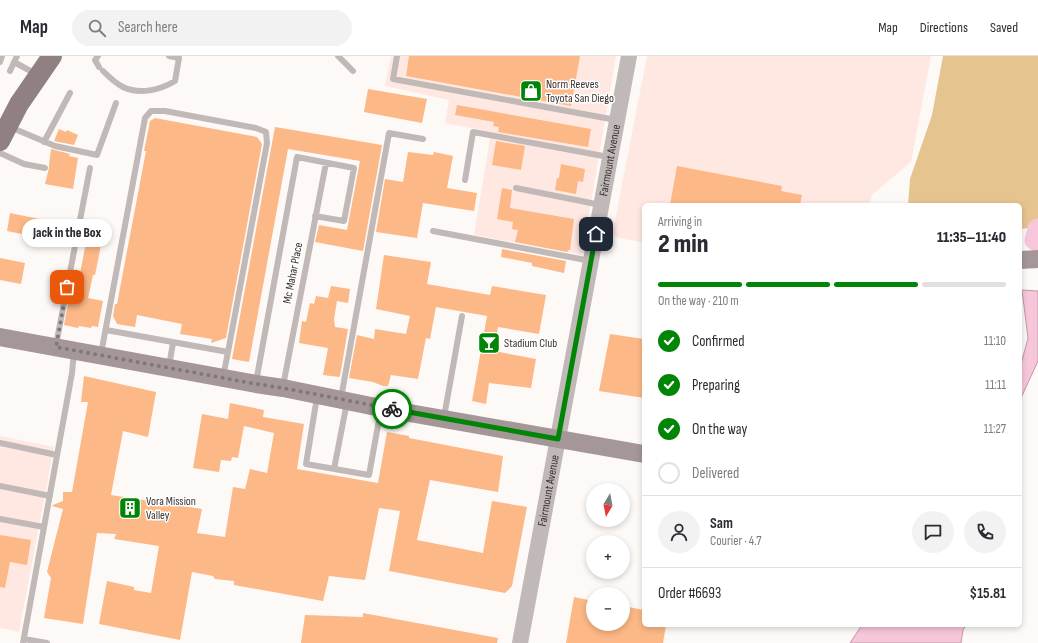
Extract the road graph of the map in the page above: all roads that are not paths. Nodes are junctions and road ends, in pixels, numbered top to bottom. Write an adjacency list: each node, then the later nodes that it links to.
1 (2, 56): 9 (lane)
2 (52, 56): 12 (main road)
3 (98, 56): 4 (lane)
4 (169, 56)
5 (338, 56): 11 (lane)
6 (397, 56): 15 (lane)
7 (629, 56): 15 (street, Fairmount Avenue)
8 (16, 59): 10 (lane); 12 (lane)
9 (0, 62)
10 (10, 71)
11 (353, 71)
12 (39, 76): 16 (main road)
13 (70, 93): 18 (lane)
14 (116, 103): 18 (lane)
15 (617, 120): 20 (street, Fairmount Avenue)
16 (4, 134): 18 (lane)
17 (423, 139): 45 (lane)
18 (44, 142)
19 (0, 153): 22 (lane)
20 (610, 157): 24 (lane); 26 (street, Fairmount Avenue)
21 (326, 163): 27 (lane, Mc Mahar Place); 27 (lane); 42 (lane)
22 (45, 168)
23 (90, 168): 36 (lane)
24 (465, 180)
25 (516, 188): 26 (lane)
26 (601, 204): 31 (street, Fairmount Avenue)
27 (315, 216): 43 (lane, Mc Mahar Place)
28 (433, 231): 31 (lane)
29 (1038, 259): 30 (main road)
30 (1022, 260)
31 (591, 261): 48 (street, Fairmount Avenue)
32 (462, 316): 47 (lane)
33 (106, 330): 35 (lane); 38 (lane); 39 (lane)
34 (0, 337): 36 (main road)
35 (174, 343): 38 (lane); 40 (lane)
36 (56, 347): 37 (main road)
37 (74, 350): 39 (main road); 51 (lane)
38 (228, 352): 41 (lane)
39 (101, 355): 40 (main road)
40 (169, 368): 41 (main road)
41 (222, 378): 42 (main road)
42 (256, 384): 43 (main road)
43 (283, 388): 44 (main road)
44 (318, 396): 45 (main road); 52 (lane)
45 (344, 400): 46 (main road); 52 (lane)
46 (381, 408): 47 (main road); 52 (lane)
47 (444, 418): 48 (main road)
48 (558, 439): 50 (main road); 59 (street, Fairmount Avenue)
49 (0, 444): 51 (lane)
50 (642, 454)
51 (57, 455): 54 (lane)
52 (334, 469)
53 (0, 486): 54 (lane)
54 (50, 496): 56 (lane)
55 (0, 519): 56 (lane)
56 (44, 527): 57 (lane)
57 (23, 641): 58 (lane)
58 (47, 643)
59 (520, 643)

